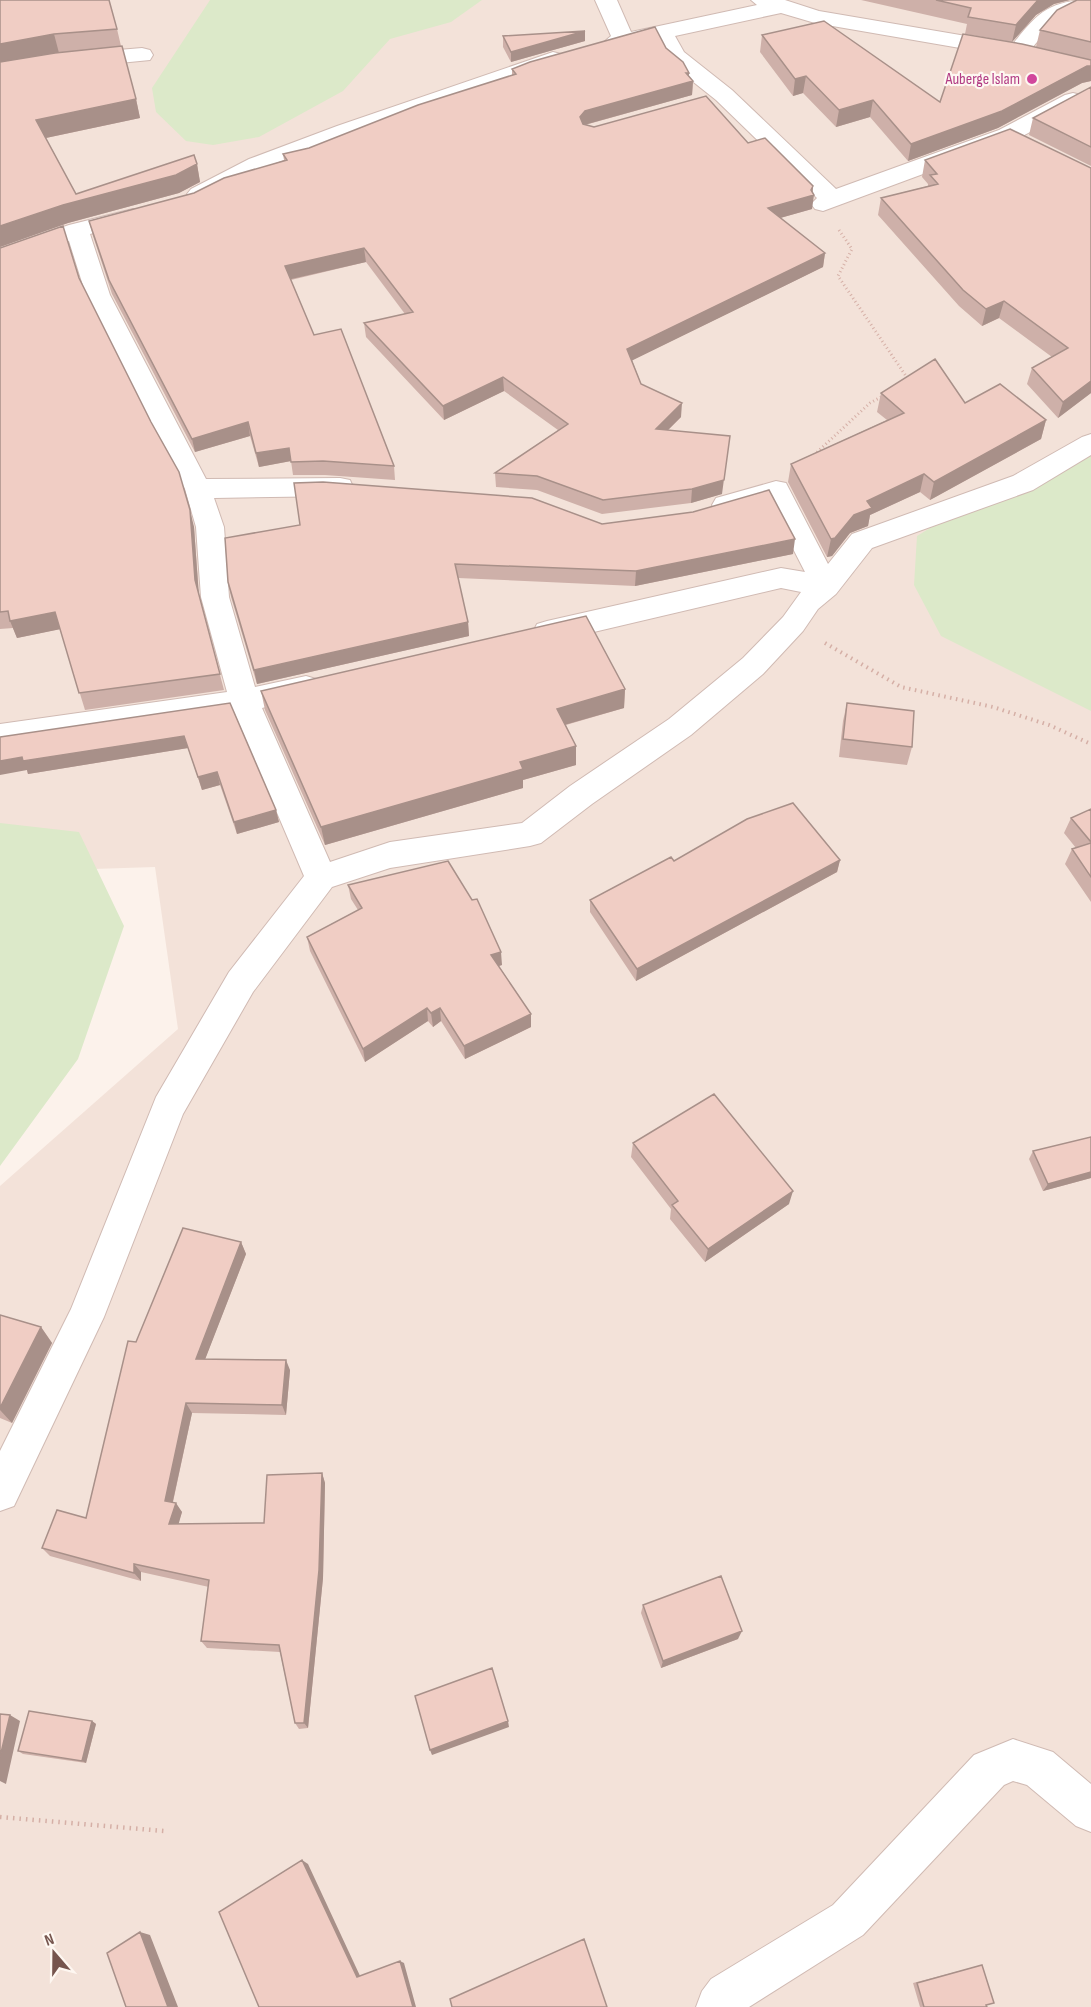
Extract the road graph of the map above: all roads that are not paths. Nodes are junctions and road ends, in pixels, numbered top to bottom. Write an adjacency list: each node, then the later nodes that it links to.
1 (606, 0): 5 (street)
2 (1080, 1): 6 (street)
3 (773, 3): 4 (street); 6 (street)
4 (663, 33): 5 (street); 11 (street)
5 (623, 39): 15 (street)
6 (1018, 51): 8 (street)
7 (142, 55): 9 (street)
8 (1091, 69)
9 (0, 72)
10 (1091, 90): 13 (street)
11 (724, 95): 12 (street); 13 (street)
12 (702, 101)
13 (1007, 135): 14 (street)
14 (1028, 146)
15 (77, 230): 16 (street); 18 (street)
16 (0, 258)
17 (1091, 443): 21 (street)
18 (198, 489): 19 (street); 24 (street)
19 (366, 489)
20 (702, 512): 21 (street)
21 (826, 587): 22 (street); 26 (street)
22 (518, 639)
23 (335, 680): 24 (street)
24 (244, 700): 25 (street); 26 (street)
25 (0, 736)
26 (321, 878): 27 (street)
27 (0, 1492)
28 (1091, 1811): 29 (street)
29 (718, 2007)

